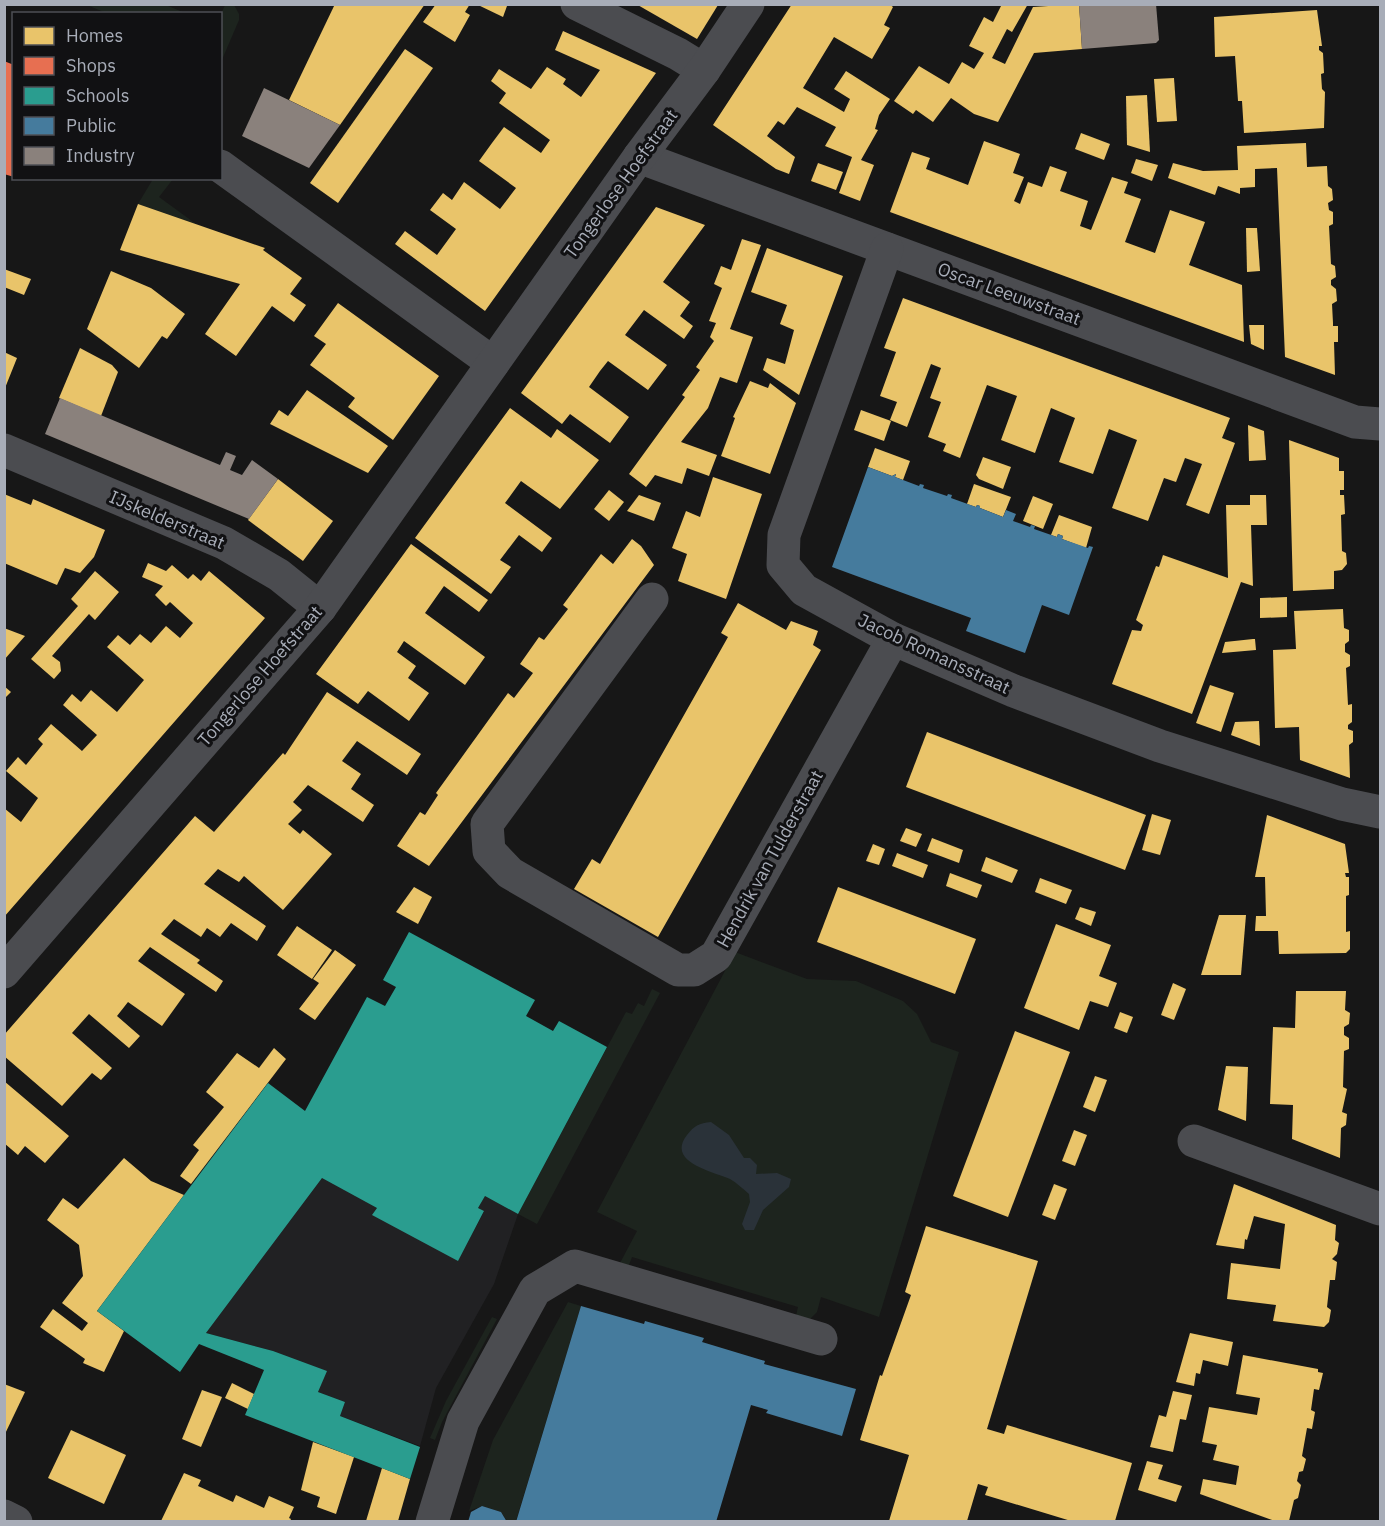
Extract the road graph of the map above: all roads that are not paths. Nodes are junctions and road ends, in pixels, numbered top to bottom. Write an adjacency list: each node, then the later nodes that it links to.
1 (577, 4): 3 (street)
2 (748, 4): 3 (street, Tongerlose Hoefstraat)
3 (704, 70): 4 (street, Tongerlose Hoefstraat)
4 (639, 157): 6 (street, Oscar Leeuwstraat); 7 (street, Tongerlose Hoefstraat)
5 (222, 167): 7 (street)
6 (887, 249): 8 (street, Oscar Leeuwstraat); 12 (street, Jacob Romansstraat)
7 (493, 363): 11 (street, Tongerlose Hoefstraat)
8 (1380, 424)
9 (4, 450): 11 (street, IJskelderstraat)
10 (652, 599): 12 (street, Hendrik van Tulderstraat)
11 (320, 608): 14 (street, Tongerlose Hoefstraat)
12 (893, 639): 13 (street, Jacob Romansstraat)
13 (1380, 812)
14 (4, 972)
15 (1194, 1141): 16 (street)
16 (1380, 1209)
17 (821, 1339): 20 (street)
18 (4, 1516): 19 (street)
19 (16, 1521)
20 (432, 1521)

